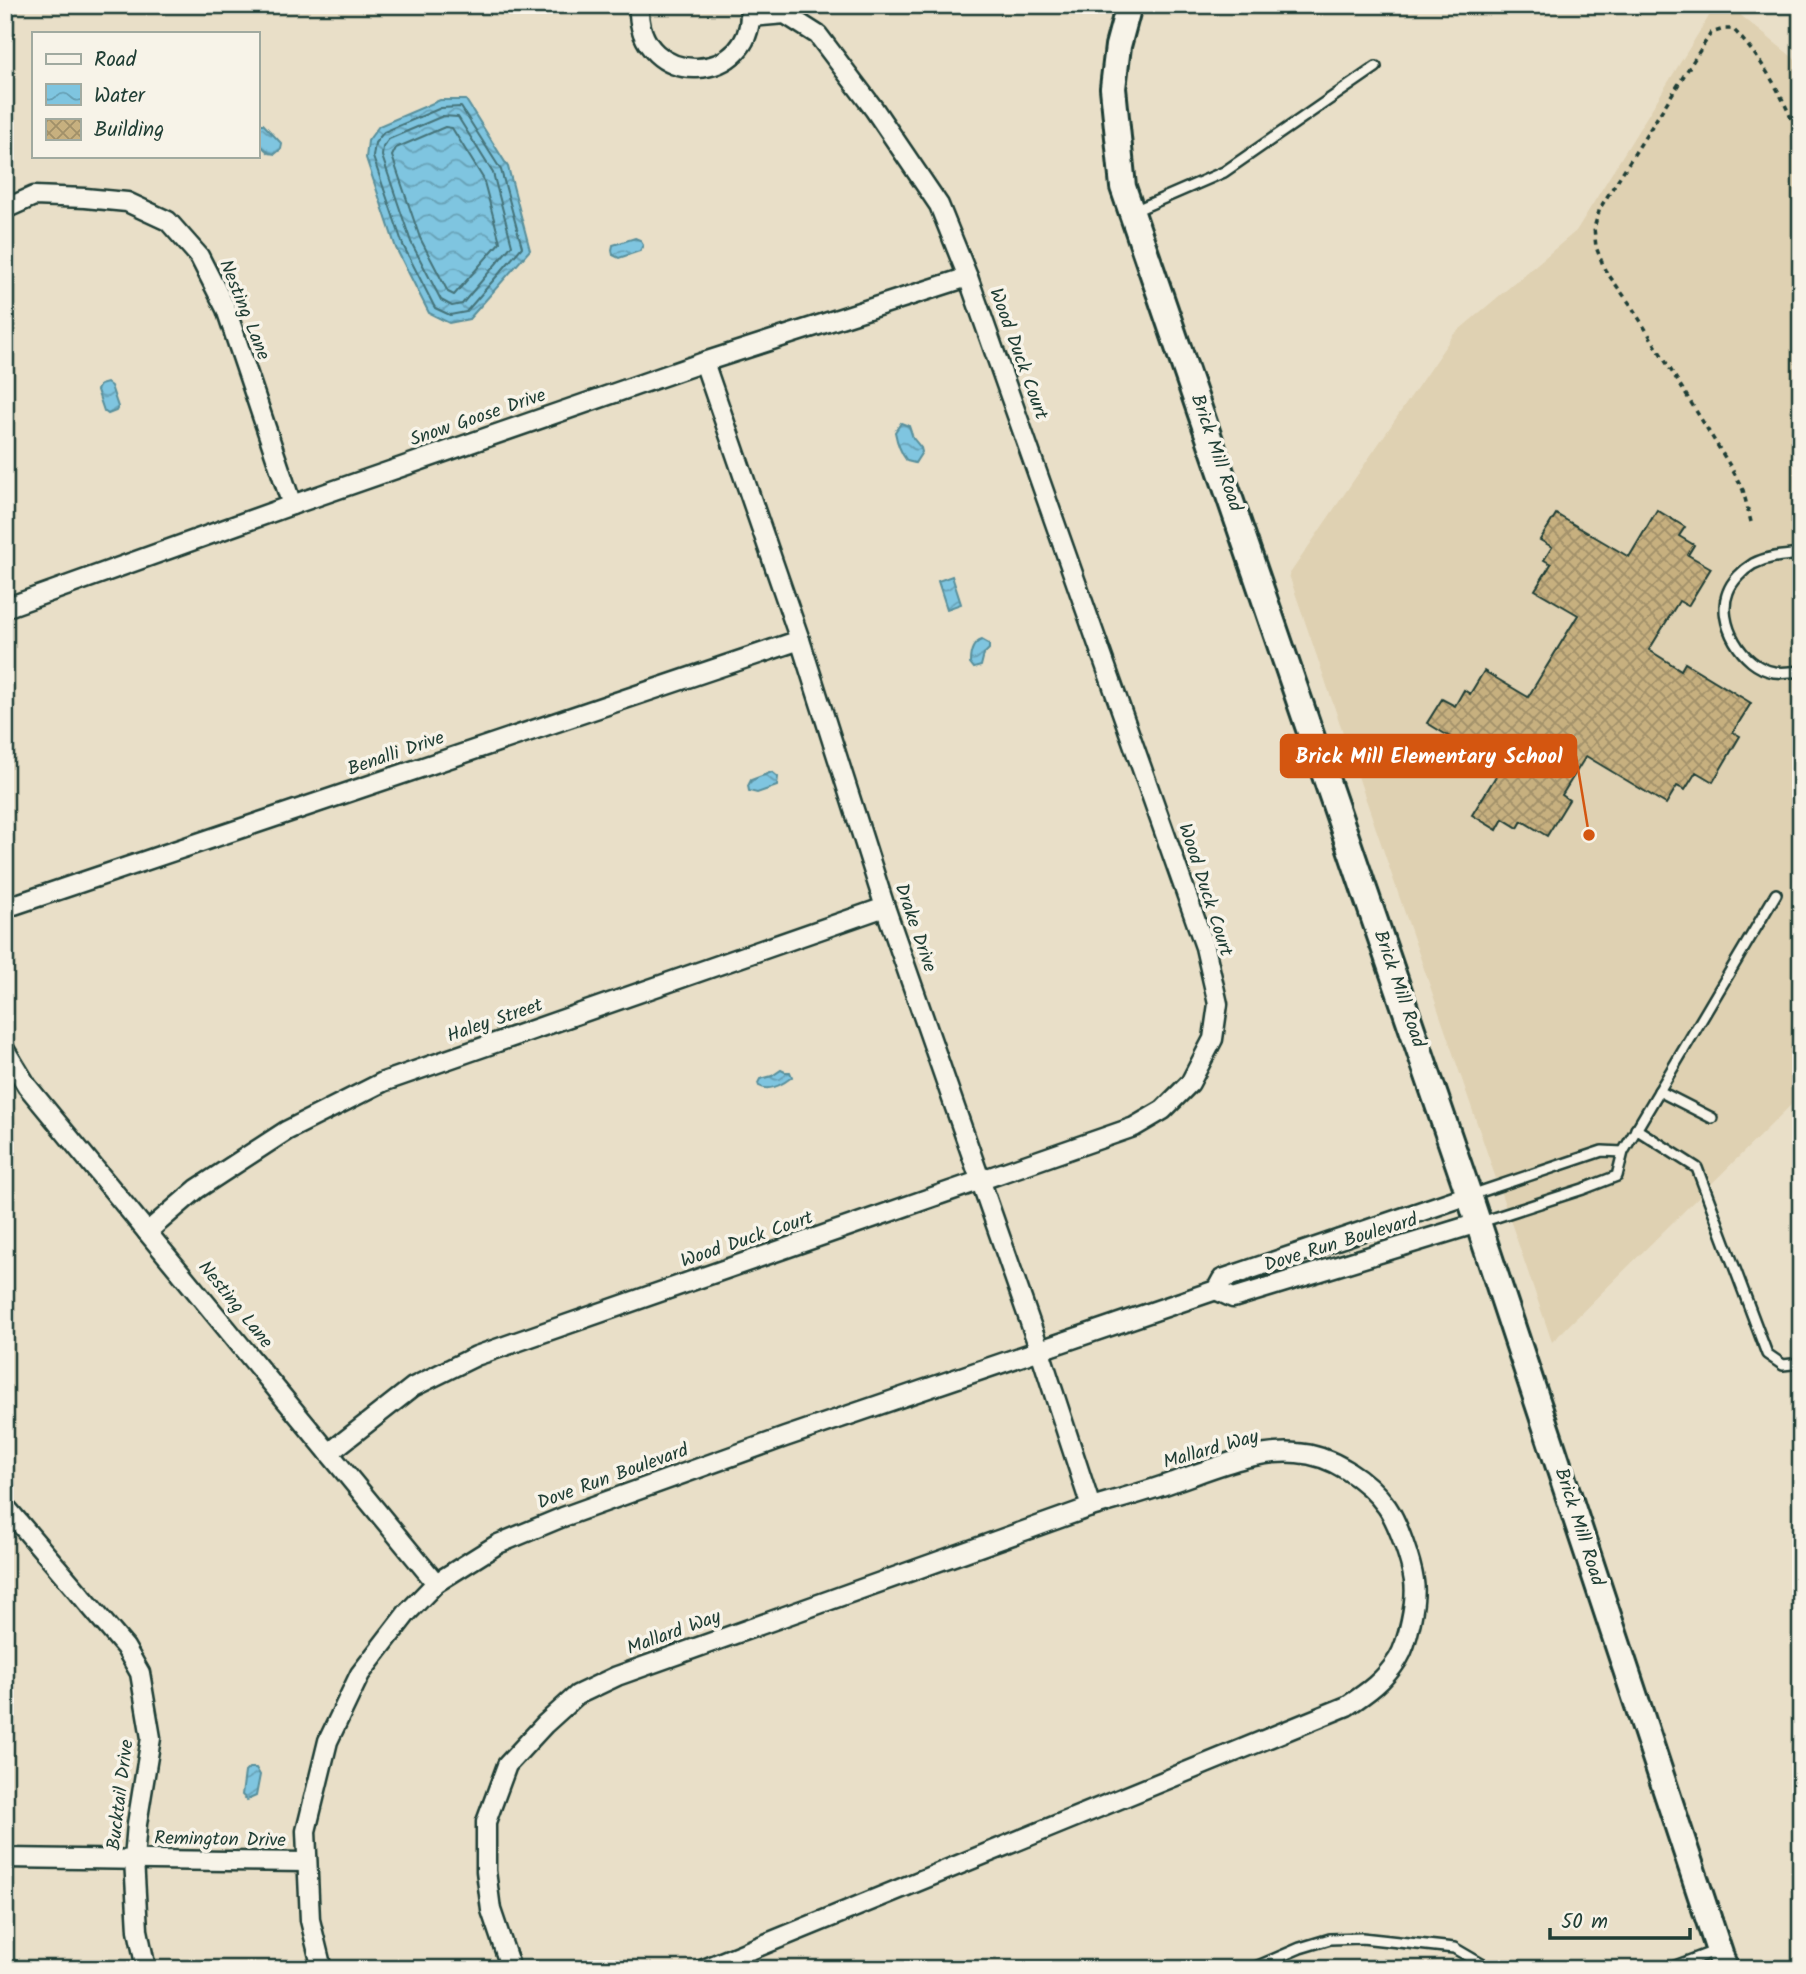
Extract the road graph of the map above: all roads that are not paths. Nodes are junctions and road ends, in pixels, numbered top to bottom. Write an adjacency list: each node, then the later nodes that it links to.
1 (639, 5): 3 (street, Wood Duck Court)
2 (1129, 5): 6 (street, Brick Mill Road)
3 (750, 11): 7 (street, Wood Duck Court)
4 (1376, 67): 6 (lane)
5 (5, 209): 9 (street, Nesting Lane)
6 (1132, 212): 23 (street, Brick Mill Road)
7 (968, 277): 8 (street, Snow Goose Drive); 22 (street, Wood Duck Court)
8 (704, 362): 9 (street, Snow Goose Drive); 12 (street, Drake Drive)
9 (292, 505): 11 (street, Snow Goose Drive)
10 (1801, 554): 13 (lane)
11 (5, 608)
12 (800, 640): 15 (street, Drake Drive); 16 (street, Benalli Drive)
13 (1801, 671)
14 (1776, 894): 18 (lane)
15 (885, 907): 22 (street, Drake Drive); 25 (street, Haley Street)
16 (5, 908)
17 (5, 1050): 25 (street, Nesting Lane)
18 (1659, 1091): 19 (lane); 20 (lane)
19 (1712, 1118)
20 (1636, 1129): 21 (lane); 28 (lane)
21 (1623, 1152): 23 (lane); 24 (lane)
22 (980, 1182): 27 (street, Drake Drive); 29 (street, Wood Duck Court)
23 (1469, 1195): 24 (street, Brick Mill Road); 26 (street, Dove Run Boulevard)
24 (1478, 1223): 26 (street, Dove Run Boulevard); 36 (street, Brick Mill Road)
25 (147, 1231): 29 (street, Nesting Lane)
26 (1216, 1290): 27 (street, Dove Run Boulevard)
27 (1040, 1351): 31 (street, Drake Drive); 32 (street, Dove Run Boulevard)
28 (1801, 1363)
29 (329, 1452): 32 (street, Nesting Lane)
30 (5, 1506): 34 (street, Bucktail Drive)
31 (1091, 1507): 39 (street, Mallard Way); 40 (street, Mallard Way)
32 (436, 1583): 35 (street, Dove Run Boulevard)
33 (5, 1858): 34 (street, Remington Drive)
34 (134, 1860): 35 (street, Remington Drive); 37 (street, Bucktail Drive)
35 (307, 1862): 38 (street, Dove Run Boulevard)
36 (1722, 1959): 43 (lane)
37 (146, 1969)
38 (323, 1969)
39 (511, 1969)
40 (704, 1969)
41 (1251, 1969): 42 (lane)
42 (1490, 1969)
43 (1667, 1969)

